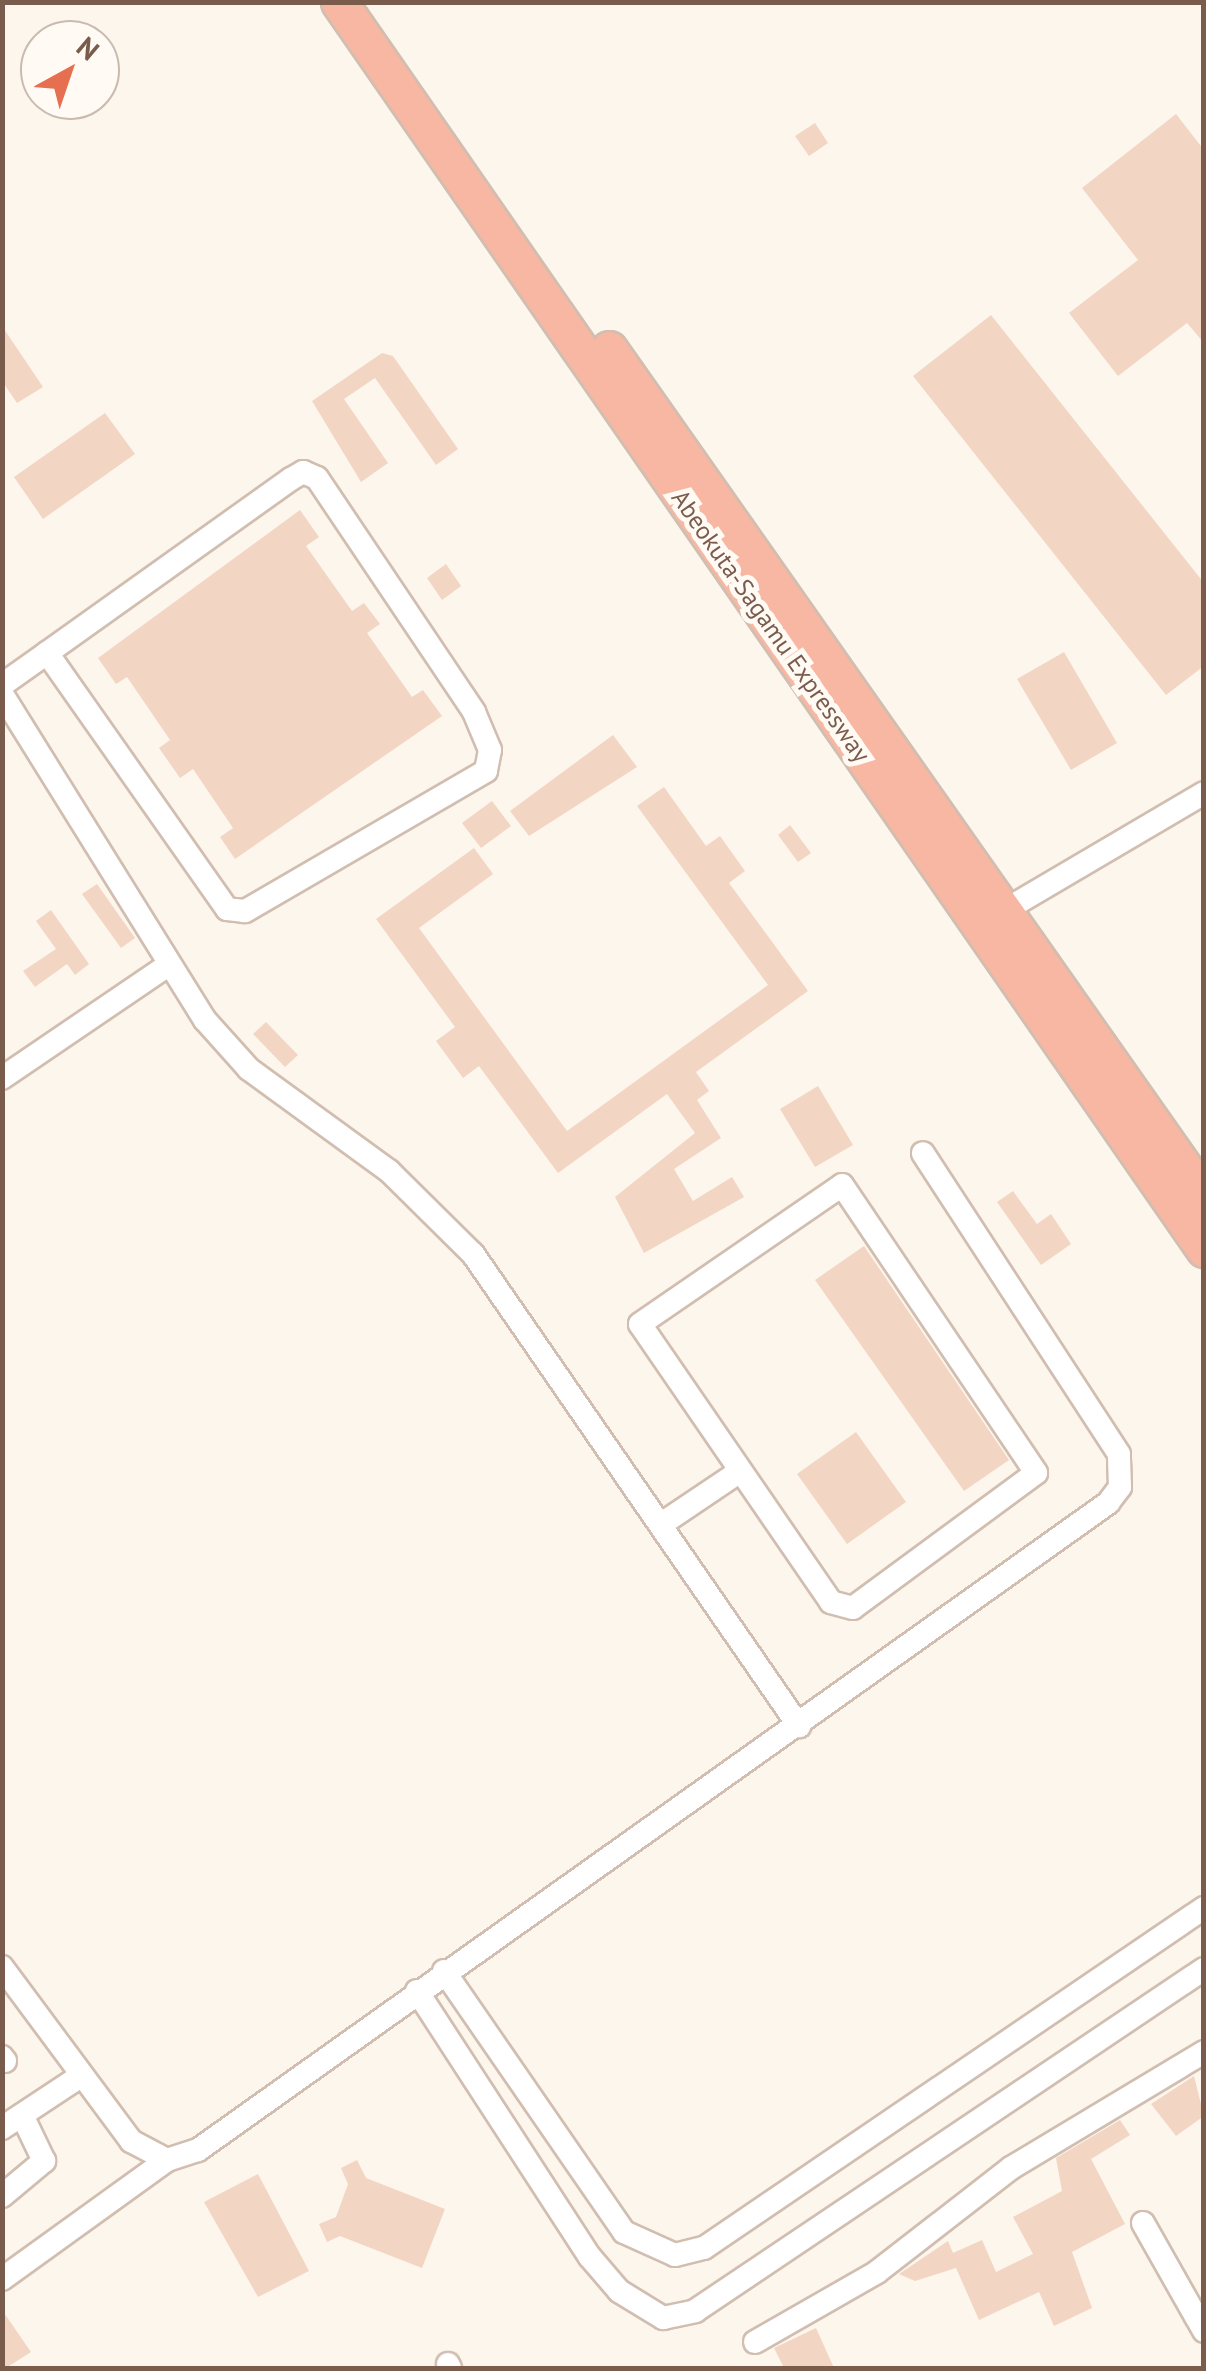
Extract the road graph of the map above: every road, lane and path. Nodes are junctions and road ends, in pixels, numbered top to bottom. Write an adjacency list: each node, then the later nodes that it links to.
1 (339, 2): 12 (highway, Abeokuta-Sagamu Expressway)
2 (367, 2): 7 (highway, Abeokuta-Sagamu Expressway)
3 (47, 653): 3 (street); 4 (street)
4 (2, 685)
5 (2, 694): 8 (street)
6 (1204, 793): 7 (street)
7 (1002, 912): 11 (highway, Abeokuta-Sagamu Expressway)
8 (168, 965): 9 (street); 14 (street)
9 (2, 1078)
10 (923, 1154): 15 (street)
11 (1204, 1196)
12 (1204, 1249)
13 (739, 1472): 13 (street); 14 (street)
14 (663, 1522): 15 (street)
15 (799, 1726): 18 (street)
16 (1204, 1908): 18 (street)
17 (1204, 1969): 20 (street)
18 (444, 1972): 20 (street)
19 (6, 1980): 22 (street)
20 (417, 1991): 24 (street)
21 (1204, 2052): 29 (street)
22 (79, 2077): 23 (street); 24 (street)
23 (12, 2122): 25 (street)
24 (167, 2160): 27 (street)
25 (2, 2196)
26 (1144, 2222): 28 (street)
27 (4, 2276)
28 (1204, 2331)
29 (755, 2342)

